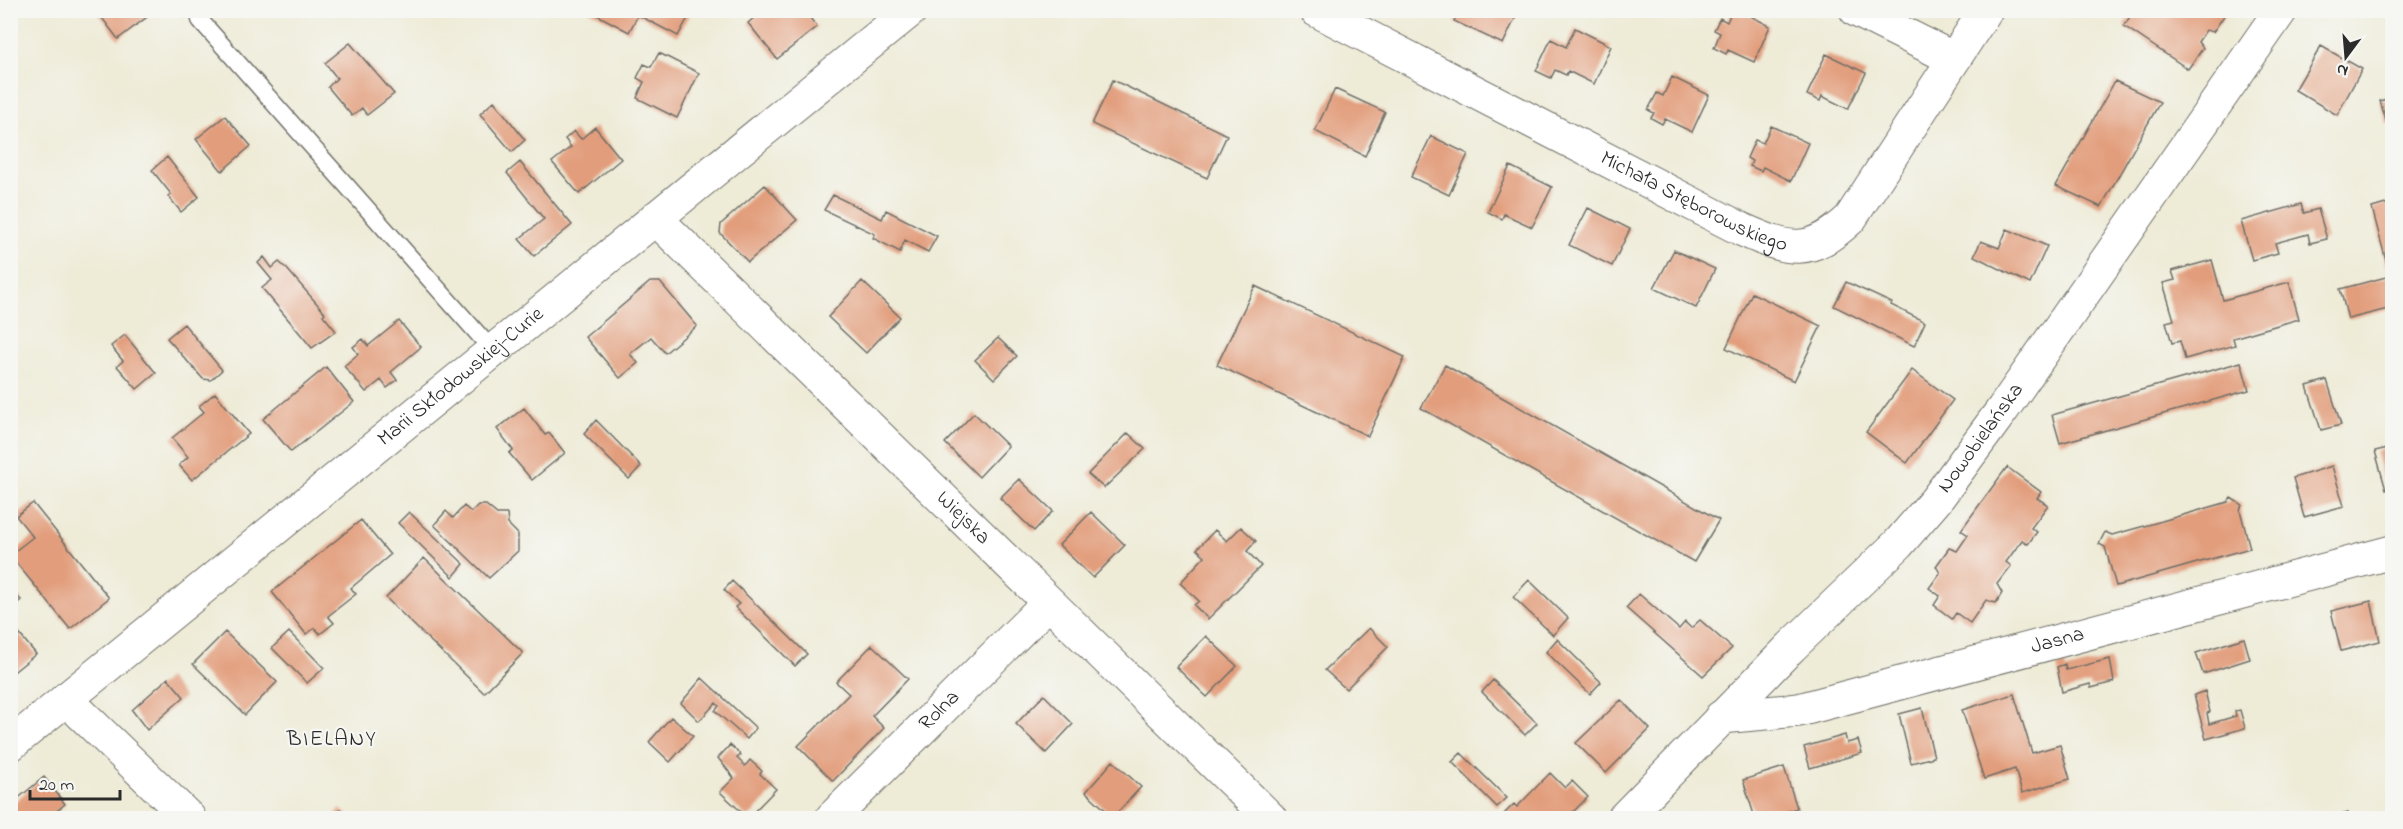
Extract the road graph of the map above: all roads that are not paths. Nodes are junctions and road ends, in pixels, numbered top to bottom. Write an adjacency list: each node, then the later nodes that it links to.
1 (911, 10): 8 (street, Marii Skłodowskiej-Curie)
2 (1856, 10): 7 (street)
3 (1986, 10): 7 (street, Michała Stęborowskiego)
4 (2281, 10): 13 (street, Nowobielańska)
5 (1340, 15): 7 (street, Michała Stęborowskiego)
6 (200, 20): 9 (lane)
7 (1954, 59)
8 (655, 218): 9 (street, Marii Skłodowskiej-Curie); 11 (street, Wiejska)
9 (494, 352): 12 (street, Marii Skłodowskiej-Curie)
10 (2392, 552): 13 (street, Jasna)
11 (1048, 603): 16 (street, Rolna); 17 (street, Wiejska)
12 (66, 699): 14 (street, Marii Skłodowskiej-Curie); 15 (street)
13 (1721, 717): 18 (street, Nowobielańska)
14 (10, 745)
15 (189, 819)
16 (832, 819)
17 (1270, 819)
18 (1624, 819)

